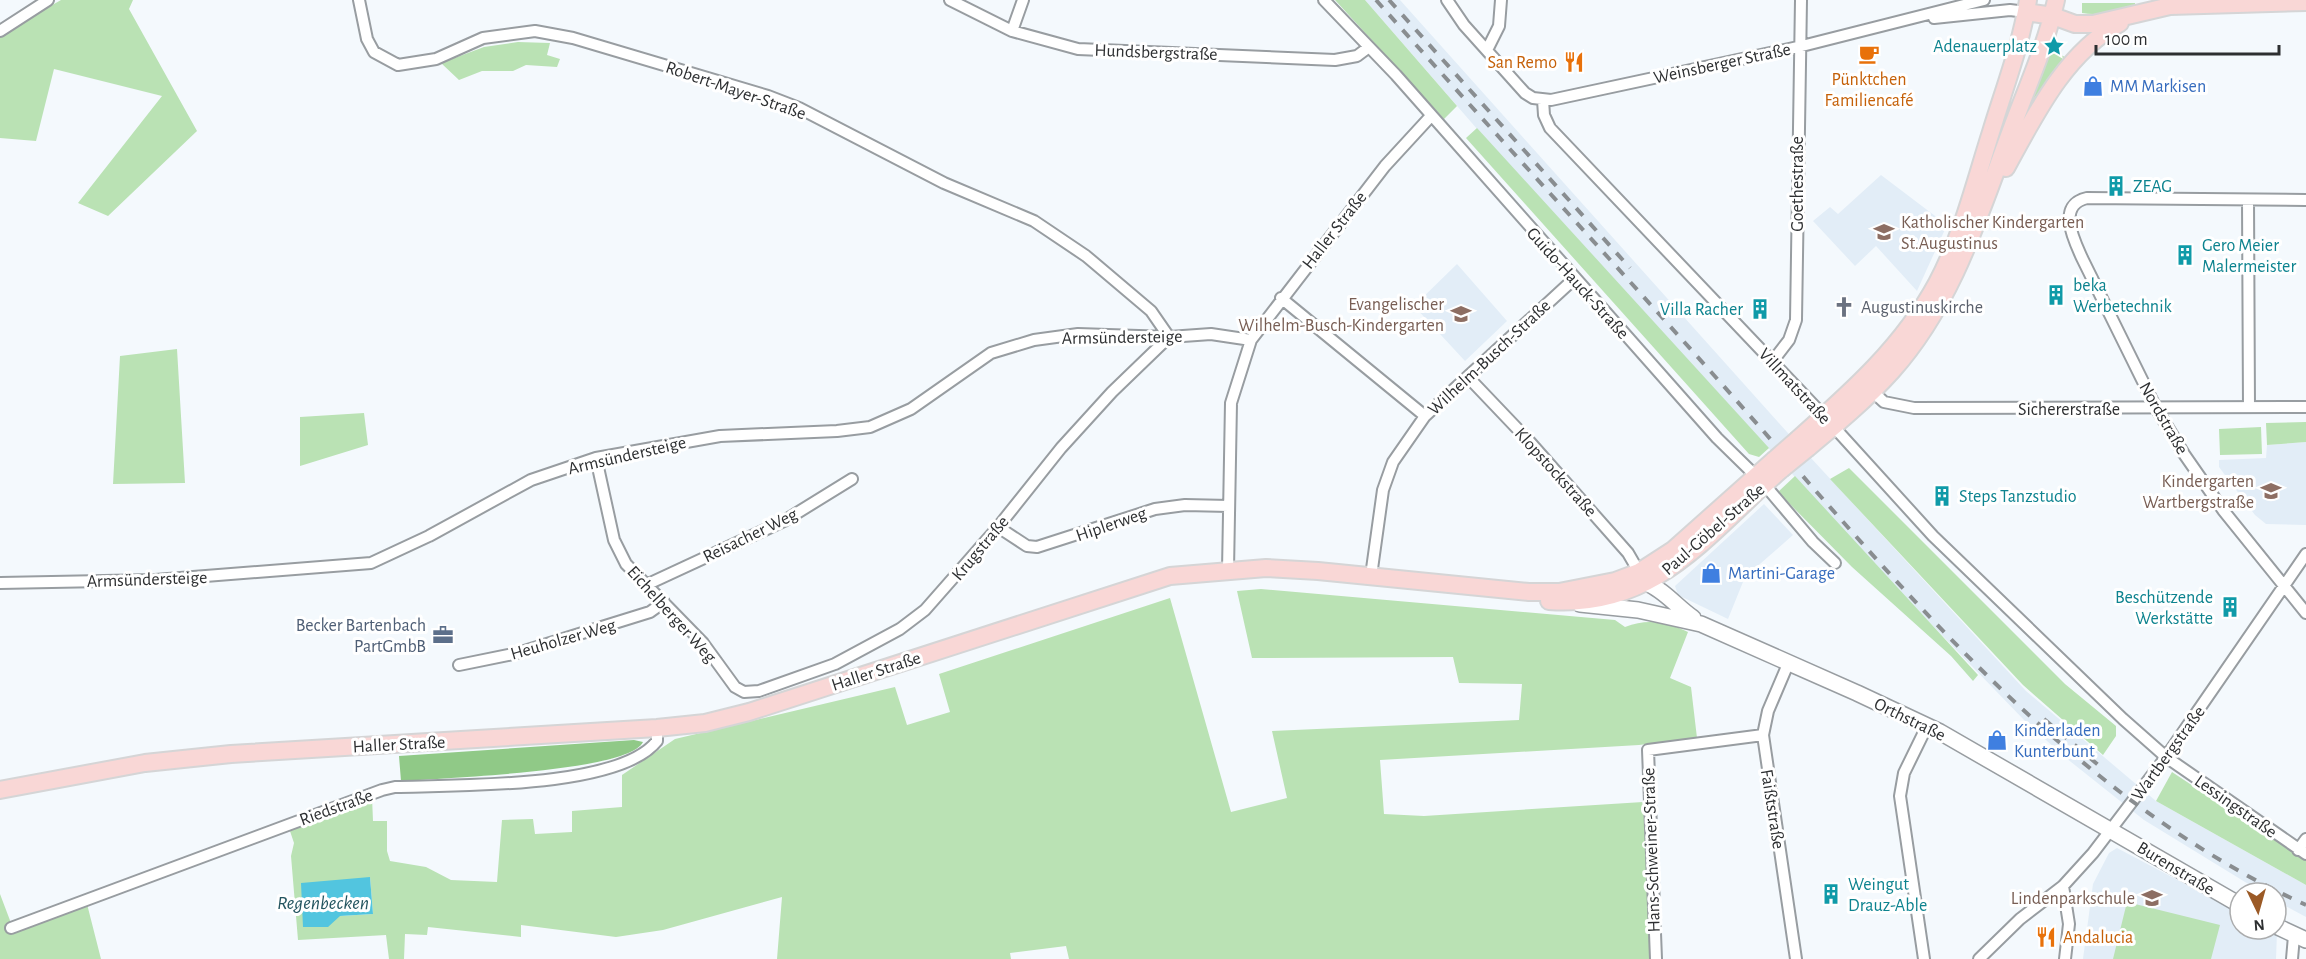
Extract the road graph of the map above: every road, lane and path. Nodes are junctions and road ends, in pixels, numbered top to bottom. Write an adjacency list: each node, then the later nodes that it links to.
1 (48, 0): 15 (street)
2 (359, 0): 27 (street, Robert-Mayer-Straße)
3 (950, 0): 16 (street, Hundsbergstraße)
4 (1023, 0): 16 (street)
5 (1324, 0): 17 (street, Guido-Hauck-Straße)
6 (1447, 0): 19 (street)
7 (1501, 0): 19 (street)
8 (1801, 0): 18 (street, Goethestraße)
9 (1984, 0): 14 (street, Weinsberger Straße)
10 (2306, 2): 13 (main road, Weinsberger Straße)
11 (2027, 6): 12 (main road, Weinsberger Straße); 14 (street, Weinsberger Straße); 36 (main road)
12 (2054, 8): 13 (main road, Weinsberger Straße); 24 (main road)
13 (2140, 13): 24 (main road)
14 (1901, 22): 18 (street, Weinsberger Straße)
15 (0, 31)
16 (1012, 31): 17 (street, Hundsbergstraße)
17 (1369, 47): 21 (street, Guido-Hauck-Straße)
18 (1798, 47): 20 (street, Weinsberger Straße); 29 (street, Goethestraße)
19 (1487, 50): 20 (street)
20 (1543, 100): 29 (street, Villmatstraße)
21 (1431, 116): 25 (street, Guido-Hauck-Straße); 26 (street, Haller Straße)
22 (2248, 200): 23 (street); 33 (street); 34 (street, Nordstraße)
23 (2306, 200)
24 (1977, 223): 31 (main road)
25 (1574, 279): 30 (street, Wilhelm-Busch-Straße); 39 (street, Guido-Hauck-Straße)
26 (1281, 298): 28 (street, Haller Straße); 35 (street)
27 (1169, 337): 28 (street, Armsündersteige); 37 (street, Armsündersteige); 41 (street, Krugstraße)
28 (1251, 340): 40 (street, Haller Straße)
29 (1773, 362): 36 (street, Villmatstraße)
30 (1468, 377): 35 (street, Wilhelm-Busch-Straße); 46 (street, Klopstockstraße)
31 (1872, 391): 34 (street, Sichererstraße); 36 (main road)
32 (2306, 406): 33 (street, Sichererstraße)
33 (2249, 407): 34 (street, Sichererstraße)
34 (2156, 408): 50 (street, Nordstraße)
35 (1425, 416): 45 (street, Wilhelm-Busch-Straße)
36 (1829, 421): 39 (main road, Paul-Göbel-Straße, bridge); 62 (street, Villmatstraße)
37 (596, 458): 47 (street, Armsündersteige); 48 (street, Eichelberger Weg)
38 (852, 479): 48 (street, Reisacher Weg)
39 (1760, 480): 43 (street, Guido-Hauck-Straße); 46 (main road, Paul-Göbel-Straße)
40 (1229, 506): 41 (street, Hiplerweg); 44 (street, Haller Straße)
41 (998, 527): 58 (street, Krugstraße)
42 (2306, 554): 50 (street, Wartbergstraße)
43 (1835, 563)
44 (1228, 570): 45 (main road, Paul-Göbel-Straße); 60 (main road, Haller Straße)
45 (1371, 576): 49 (main road, Paul-Göbel-Straße)
46 (1642, 578): 49 (main road, Paul-Göbel-Straße); 52 (main road, Paul-Göbel-Straße); 54 (street); 55 (street, Orthstraße)
47 (0, 583)
48 (645, 585): 51 (street, Eichelberger Weg)
49 (1465, 588): 52 (main road, Paul-Göbel-Straße)
50 (2284, 588): 53 (street, Nordstraße); 62 (street, Wartbergstraße)
51 (664, 602): 57 (street, Heuholzer Weg); 58 (street, Eichelberger Weg)
52 (1559, 602): 54 (street, Orthstraße)
53 (2306, 613)
54 (1662, 614): 55 (street, Orthstraße)
55 (1701, 624): 56 (street, Orthstraße)
56 (1788, 664): 59 (street, Orthstraße); 61 (street, Faißtstraße)
57 (459, 665)
58 (744, 692)
59 (1927, 726): 64 (street, Orthstraße); 73 (street)
60 (657, 728): 63 (main road, Haller Straße); 69 (street, Riedstraße)
61 (1762, 735): 71 (street, Hans-Schweiner-Straße); 72 (street, Faißtstraße)
62 (2166, 758): 64 (street, Wartbergstraße); 66 (street, Lessingstraße)
63 (0, 789)
64 (2112, 829): 67 (street, Wartbergstraße); 68 (street, Burenstraße)
65 (2306, 839): 66 (street)
66 (2302, 852)
67 (2063, 886): 74 (street, Wartbergstraße); 75 (street)
68 (2228, 898)
69 (11, 928)
70 (2300, 938): 76 (street)
71 (1656, 959)
72 (1796, 959)
73 (1924, 959)
74 (1979, 959)
75 (2065, 959)
76 (2292, 959)

